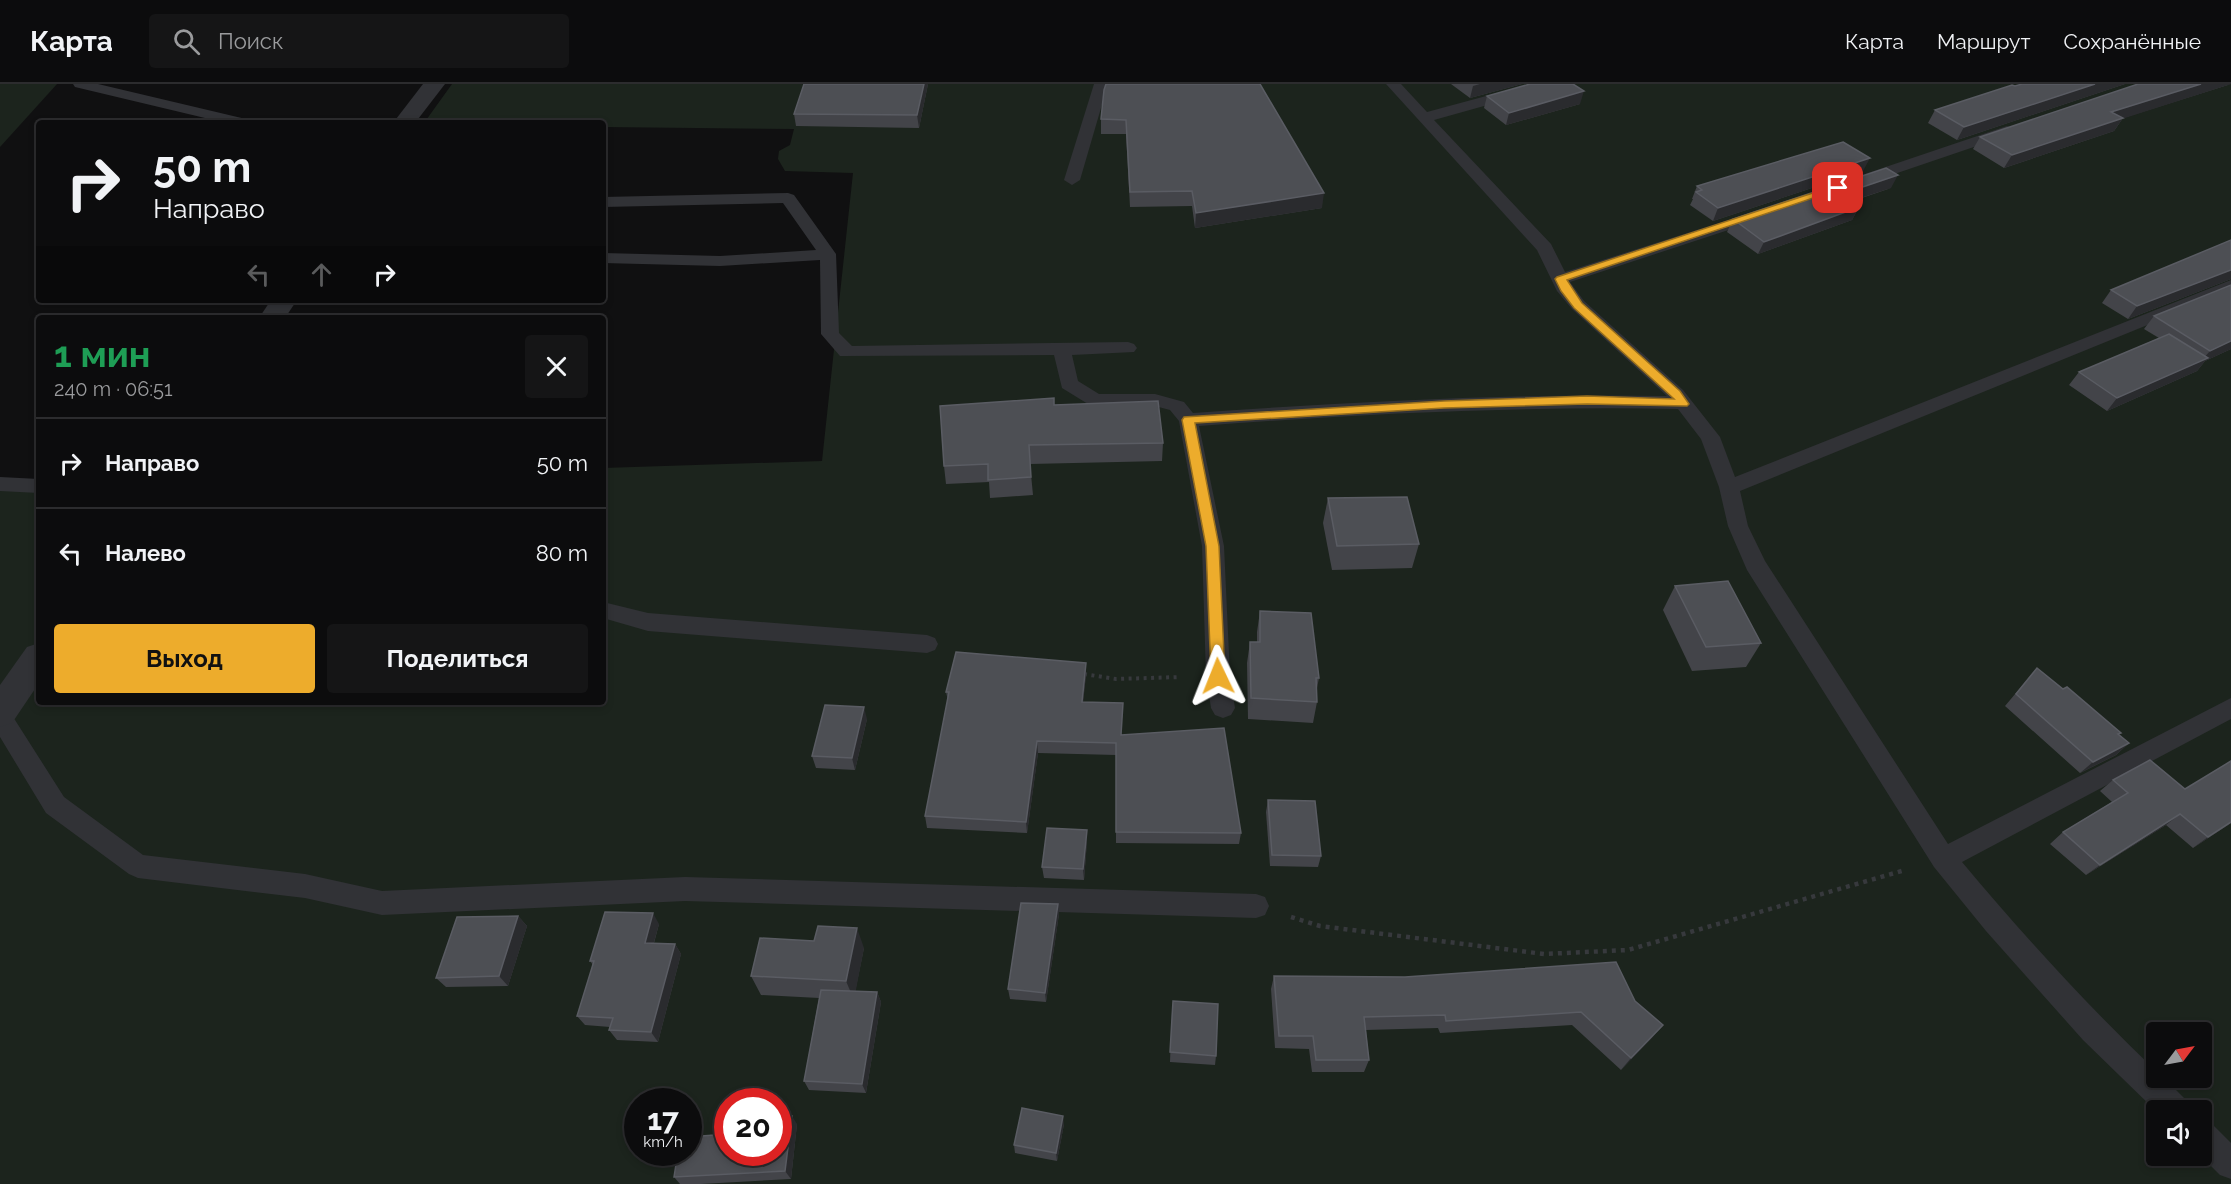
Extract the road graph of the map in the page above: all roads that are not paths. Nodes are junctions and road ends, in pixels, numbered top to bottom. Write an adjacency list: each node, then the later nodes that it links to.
1 (80, 84): 7 (lane)
2 (434, 84): 8 (street)
3 (1101, 84): 10 (lane)
4 (1394, 84): 6 (lane)
5 (1547, 84): 6 (lane)
6 (1423, 118): 16 (lane)
7 (232, 120)
8 (406, 120)
9 (2025, 125): 11 (lane)
10 (1072, 180)
11 (1849, 185)
12 (606, 201): 14 (lane)
13 (1771, 211): 16 (lane)
14 (828, 254): 15 (lane); 19 (lane)
15 (606, 258)
16 (1561, 279): 20 (lane)
17 (2231, 285): 24 (lane)
18 (1128, 348): 19 (lane)
19 (1062, 349): 21 (lane)
20 (1683, 404): 21 (lane); 24 (lane)
21 (1188, 420): 28 (lane)
22 (0, 484): 23 (lane)
23 (36, 486)
24 (1729, 487): 31 (lane)
25 (606, 611): 26 (lane)
26 (927, 644)
27 (36, 660): 30 (street)
28 (1223, 708)
29 (2231, 708): 31 (lane)
30 (0, 714): 32 (lane)
31 (1943, 860): 33 (lane)
32 (1256, 906)
33 (2166, 1100)
34 (2212, 1146): 35 (lane)
35 (2231, 1164)

